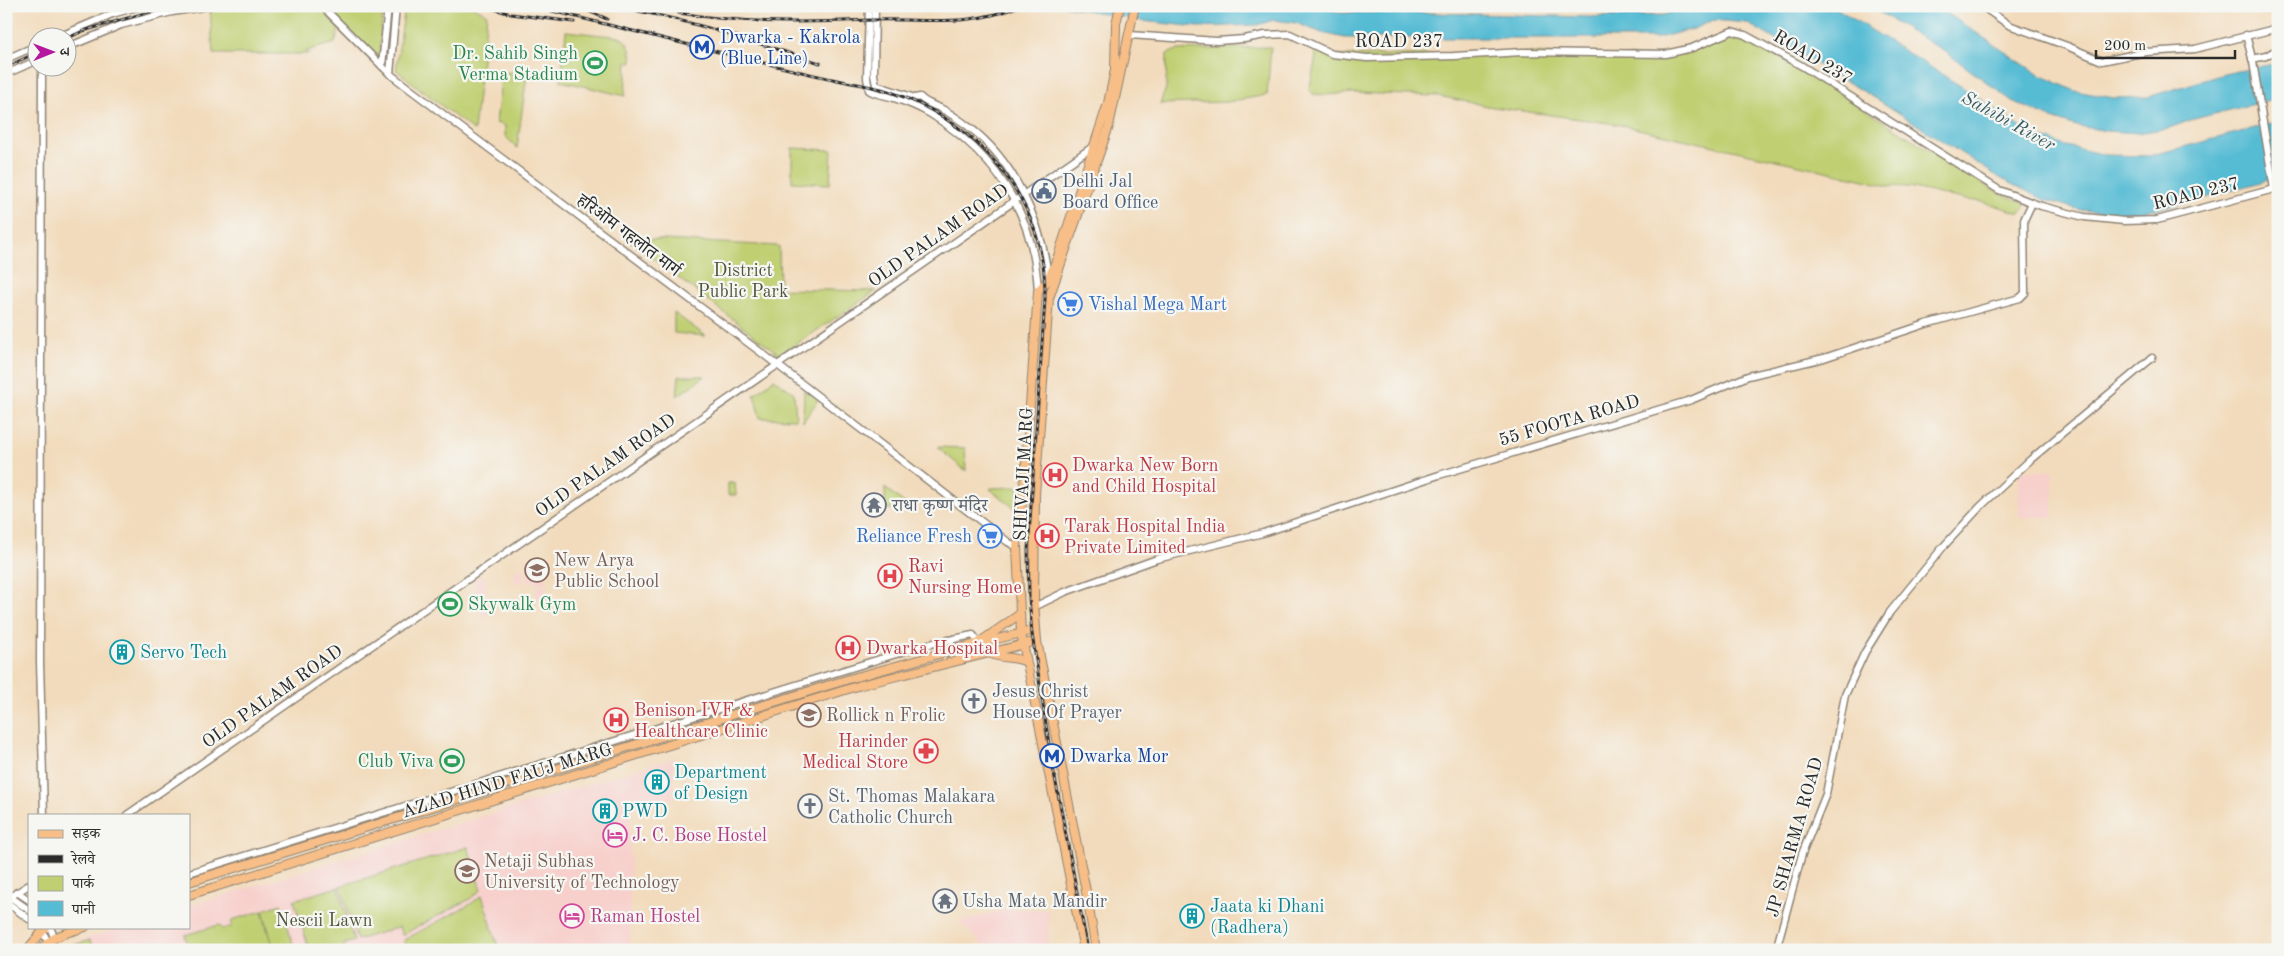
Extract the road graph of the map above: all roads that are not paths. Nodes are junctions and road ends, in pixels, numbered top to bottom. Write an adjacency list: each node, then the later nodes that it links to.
1 (140, 6): 12 (street)
2 (209, 6): 16 (street)
3 (322, 6): 22 (street, हरिओम गहलोत मार्ग)
4 (388, 6): 22 (street)
5 (396, 6): 24 (street)
6 (869, 6): 15 (street)
7 (875, 6): 15 (street)
8 (1120, 6): 26 (main road, SHIVAJI MARG)
9 (1135, 6): 13 (main road, SHIVAJI MARG)
10 (1982, 6): 14 (street)
11 (2278, 28): 14 (street)
12 (78, 29)
13 (1129, 35): 26 (main road, SHIVAJI MARG); 30 (street, ROAD 237)
14 (2246, 35): 20 (street)
15 (871, 39): 28 (street); 29 (street)
16 (78, 43)
17 (28, 49): 19 (street)
18 (2278, 50): 20 (street)
19 (6, 59)
20 (2252, 61): 27 (street)
21 (28, 64): 23 (street)
22 (382, 66): 24 (street, हरिओम गहलोत मार्ग)
23 (6, 74)
24 (390, 74): 36 (street, हरिओम गहलोत मार्ग)
25 (42, 78): 49 (street)
26 (1098, 146): 28 (street, OLD PALAM ROAD); 31 (main road, SHIVAJI MARG); 33 (main road, SHIVAJI MARG)
27 (2276, 189): 30 (street, ROAD 237)
28 (1023, 194): 29 (street, OLD PALAM ROAD); 31 (street)
29 (1014, 200): 32 (street); 36 (street, OLD PALAM ROAD)
30 (2032, 203): 38 (street, 55 FOOTA ROAD)
31 (1048, 280): 32 (main road, SHIVAJI MARG); 33 (main road)
32 (1038, 291): 34 (main road, SHIVAJI MARG)
33 (1049, 298): 34 (main road); 38 (main road, SHIVAJI MARG)
34 (1038, 305): 37 (main road, SHIVAJI MARG)
35 (2152, 358): 71 (street, JP SHARMA ROAD)
36 (776, 364): 37 (street, हरिओम गहलोत मार्ग); 50 (street, OLD PALAM ROAD)
37 (1018, 547): 39 (main road, SHIVAJI MARG)
38 (1034, 607): 40 (main road, SHIVAJI MARG)
39 (1020, 614): 41 (main road, SHIVAJI MARG); 43 (main road)
40 (1036, 630): 41 (main road, AZAD HIND FAUJ MARG); 42 (main road, SHIVAJI MARG)
41 (1021, 633): 43 (main road, AZAD HIND FAUJ MARG); 44 (main road, SHIVAJI MARG)
42 (1037, 641): 44 (main road, AZAD HIND FAUJ MARG); 60 (main road, SHIVAJI MARG)
43 (979, 643): 47 (street); 48 (main road, AZAD HIND FAUJ MARG)
44 (1022, 644): 45 (main road, AZAD HIND FAUJ MARG); 46 (main road, SHIVAJI MARG)
45 (987, 652): 46 (main road); 55 (main road, AZAD HIND FAUJ MARG)
46 (1026, 662): 61 (main road, SHIVAJI MARG)
47 (435, 796): 48 (main road); 51 (street)
48 (438, 805): 52 (main road, AZAD HIND FAUJ MARG)
49 (44, 814)
50 (128, 814)
51 (190, 873)
52 (190, 882)
53 (28, 886): 54 (street)
54 (17, 892): 56 (street); 57 (street)
55 (190, 895)
56 (8, 898): 58 (street); 59 (street)
57 (28, 899)
58 (28, 909)
59 (28, 918)
60 (1091, 920): 61 (main road); 64 (main road, SHIVAJI MARG)
61 (1079, 926): 66 (main road, SHIVAJI MARG)
62 (45, 928): 65 (street); 67 (main road)
63 (82, 928): 65 (main road)
64 (1093, 936): 66 (main road); 70 (main road, SHIVAJI MARG)
65 (51, 939): 68 (main road)
66 (1082, 940): 69 (main road, SHIVAJI MARG)
67 (27, 950)
68 (40, 950)
69 (1084, 950)
70 (1096, 950)
71 (1776, 950)

